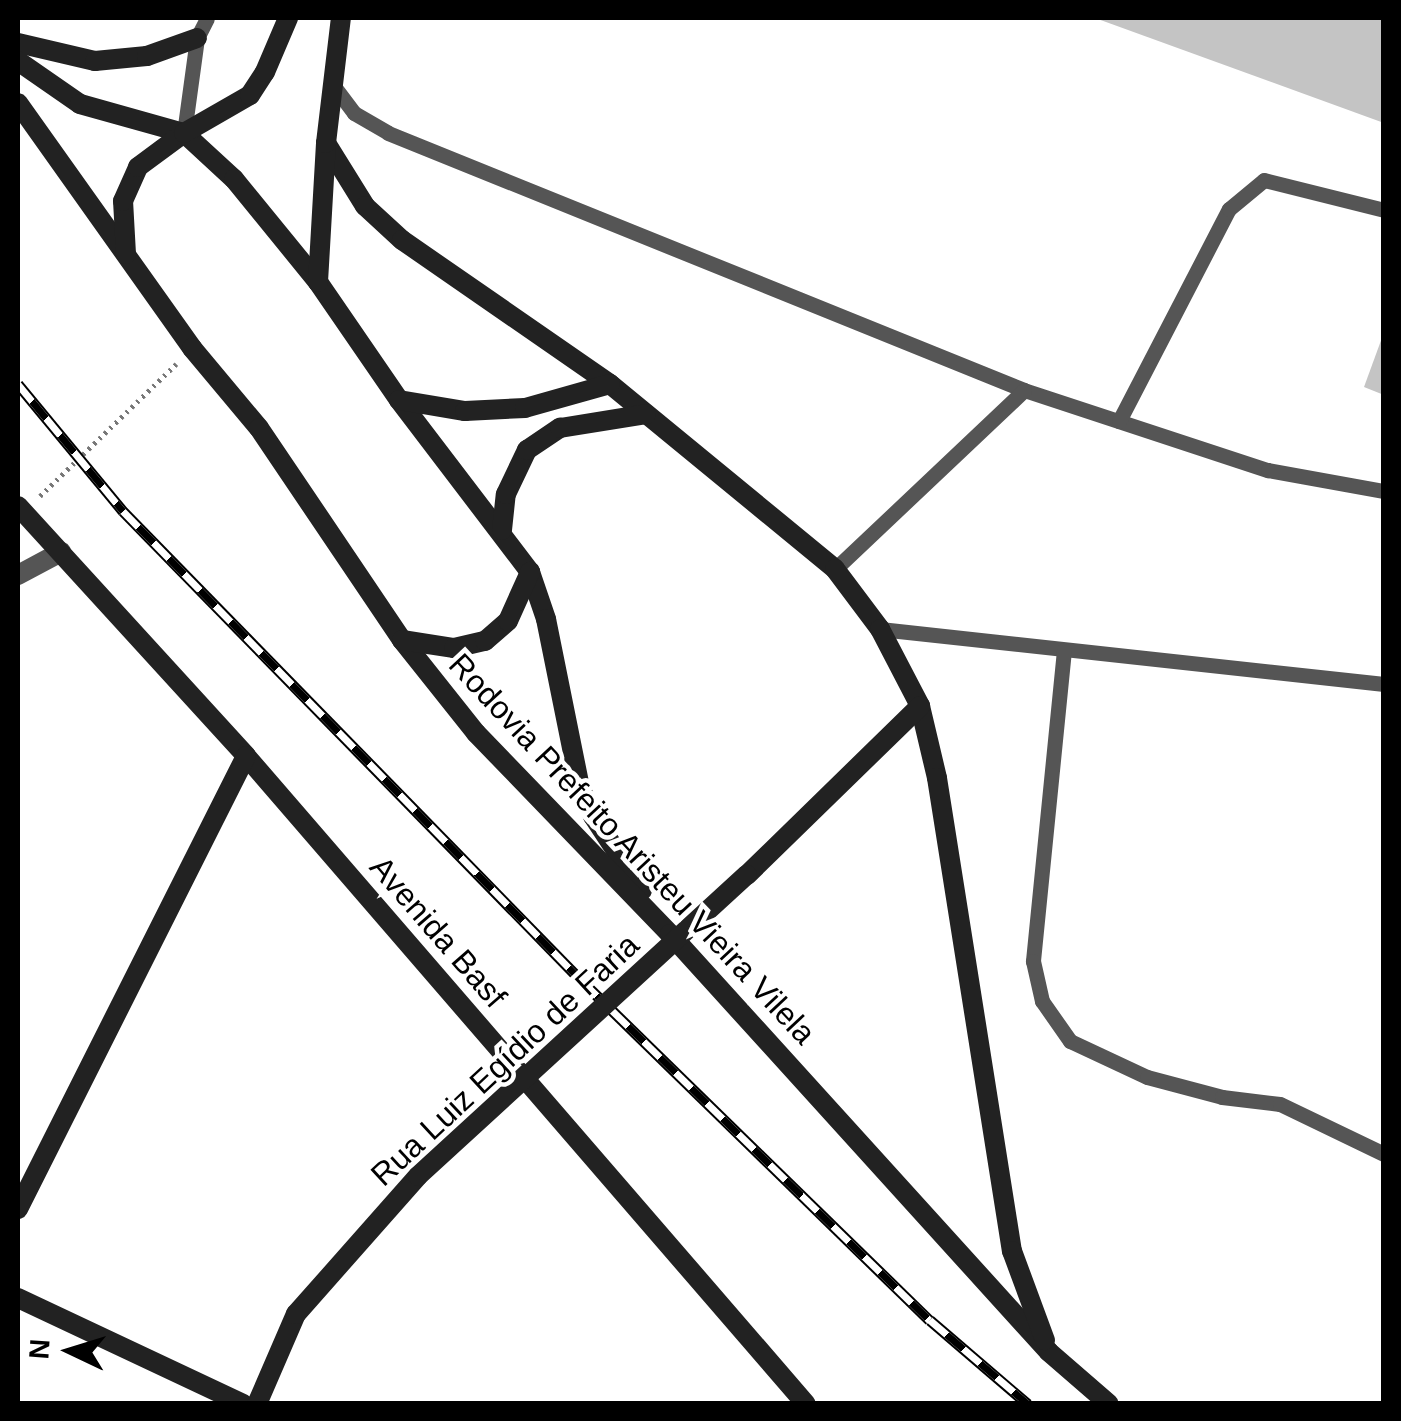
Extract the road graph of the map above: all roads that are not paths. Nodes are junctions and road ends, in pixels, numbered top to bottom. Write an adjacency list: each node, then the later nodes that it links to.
1 (207, 18): 4 (lane)
2 (288, 18): 9 (main road)
3 (341, 18): 7 (main road)
4 (197, 38): 5 (main road); 9 (lane)
5 (18, 43)
6 (18, 60): 9 (main road)
7 (333, 85): 10 (main road); 15 (lane)
8 (18, 103): 12 (main road, Rodovia Prefeito Aristeu Vieira Vilela)
9 (184, 133): 12 (main road); 13 (main road)
10 (326, 143): 13 (main road); 14 (main road)
11 (1384, 210): 18 (lane)
12 (126, 254): 27 (main road, Rodovia Prefeito Aristeu Vieira Vilela)
13 (318, 282): 16 (main road)
14 (610, 384): 16 (main road); 17 (main road)
15 (1024, 390): 18 (lane); 23 (lane)
16 (399, 400): 21 (main road)
17 (646, 414): 21 (main road); 23 (main road)
18 (1119, 421): 19 (lane)
19 (1384, 490)
20 (20, 508): 22 (main road, Avenida Basf)
21 (502, 530): 24 (main road)
22 (61, 552): 25 (street); 31 (main road, Avenida Basf)
23 (834, 569): 26 (main road)
24 (530, 572): 27 (main road); 32 (main road)
25 (18, 575)
26 (880, 630): 28 (lane); 30 (main road)
27 (402, 640): 32 (main road, Rodovia Prefeito Aristeu Vieira Vilela)
28 (1064, 650): 29 (lane); 33 (lane)
29 (1384, 684)
30 (920, 706): 36 (main road); 38 (main road, Rua Luiz Egídio de Faria, bridge)
31 (246, 756): 34 (main road); 39 (main road, Avenida Basf)
32 (670, 934): 36 (main road, Rodovia Prefeito Aristeu Vieira Vilela)
33 (1384, 1154)
34 (18, 1209)
35 (18, 1297): 37 (main road)
36 (1049, 1352): 40 (main road, Rodovia Prefeito Aristeu Vieira Vilela)
37 (243, 1404)
38 (257, 1404)
39 (806, 1404)
40 (1109, 1404)

